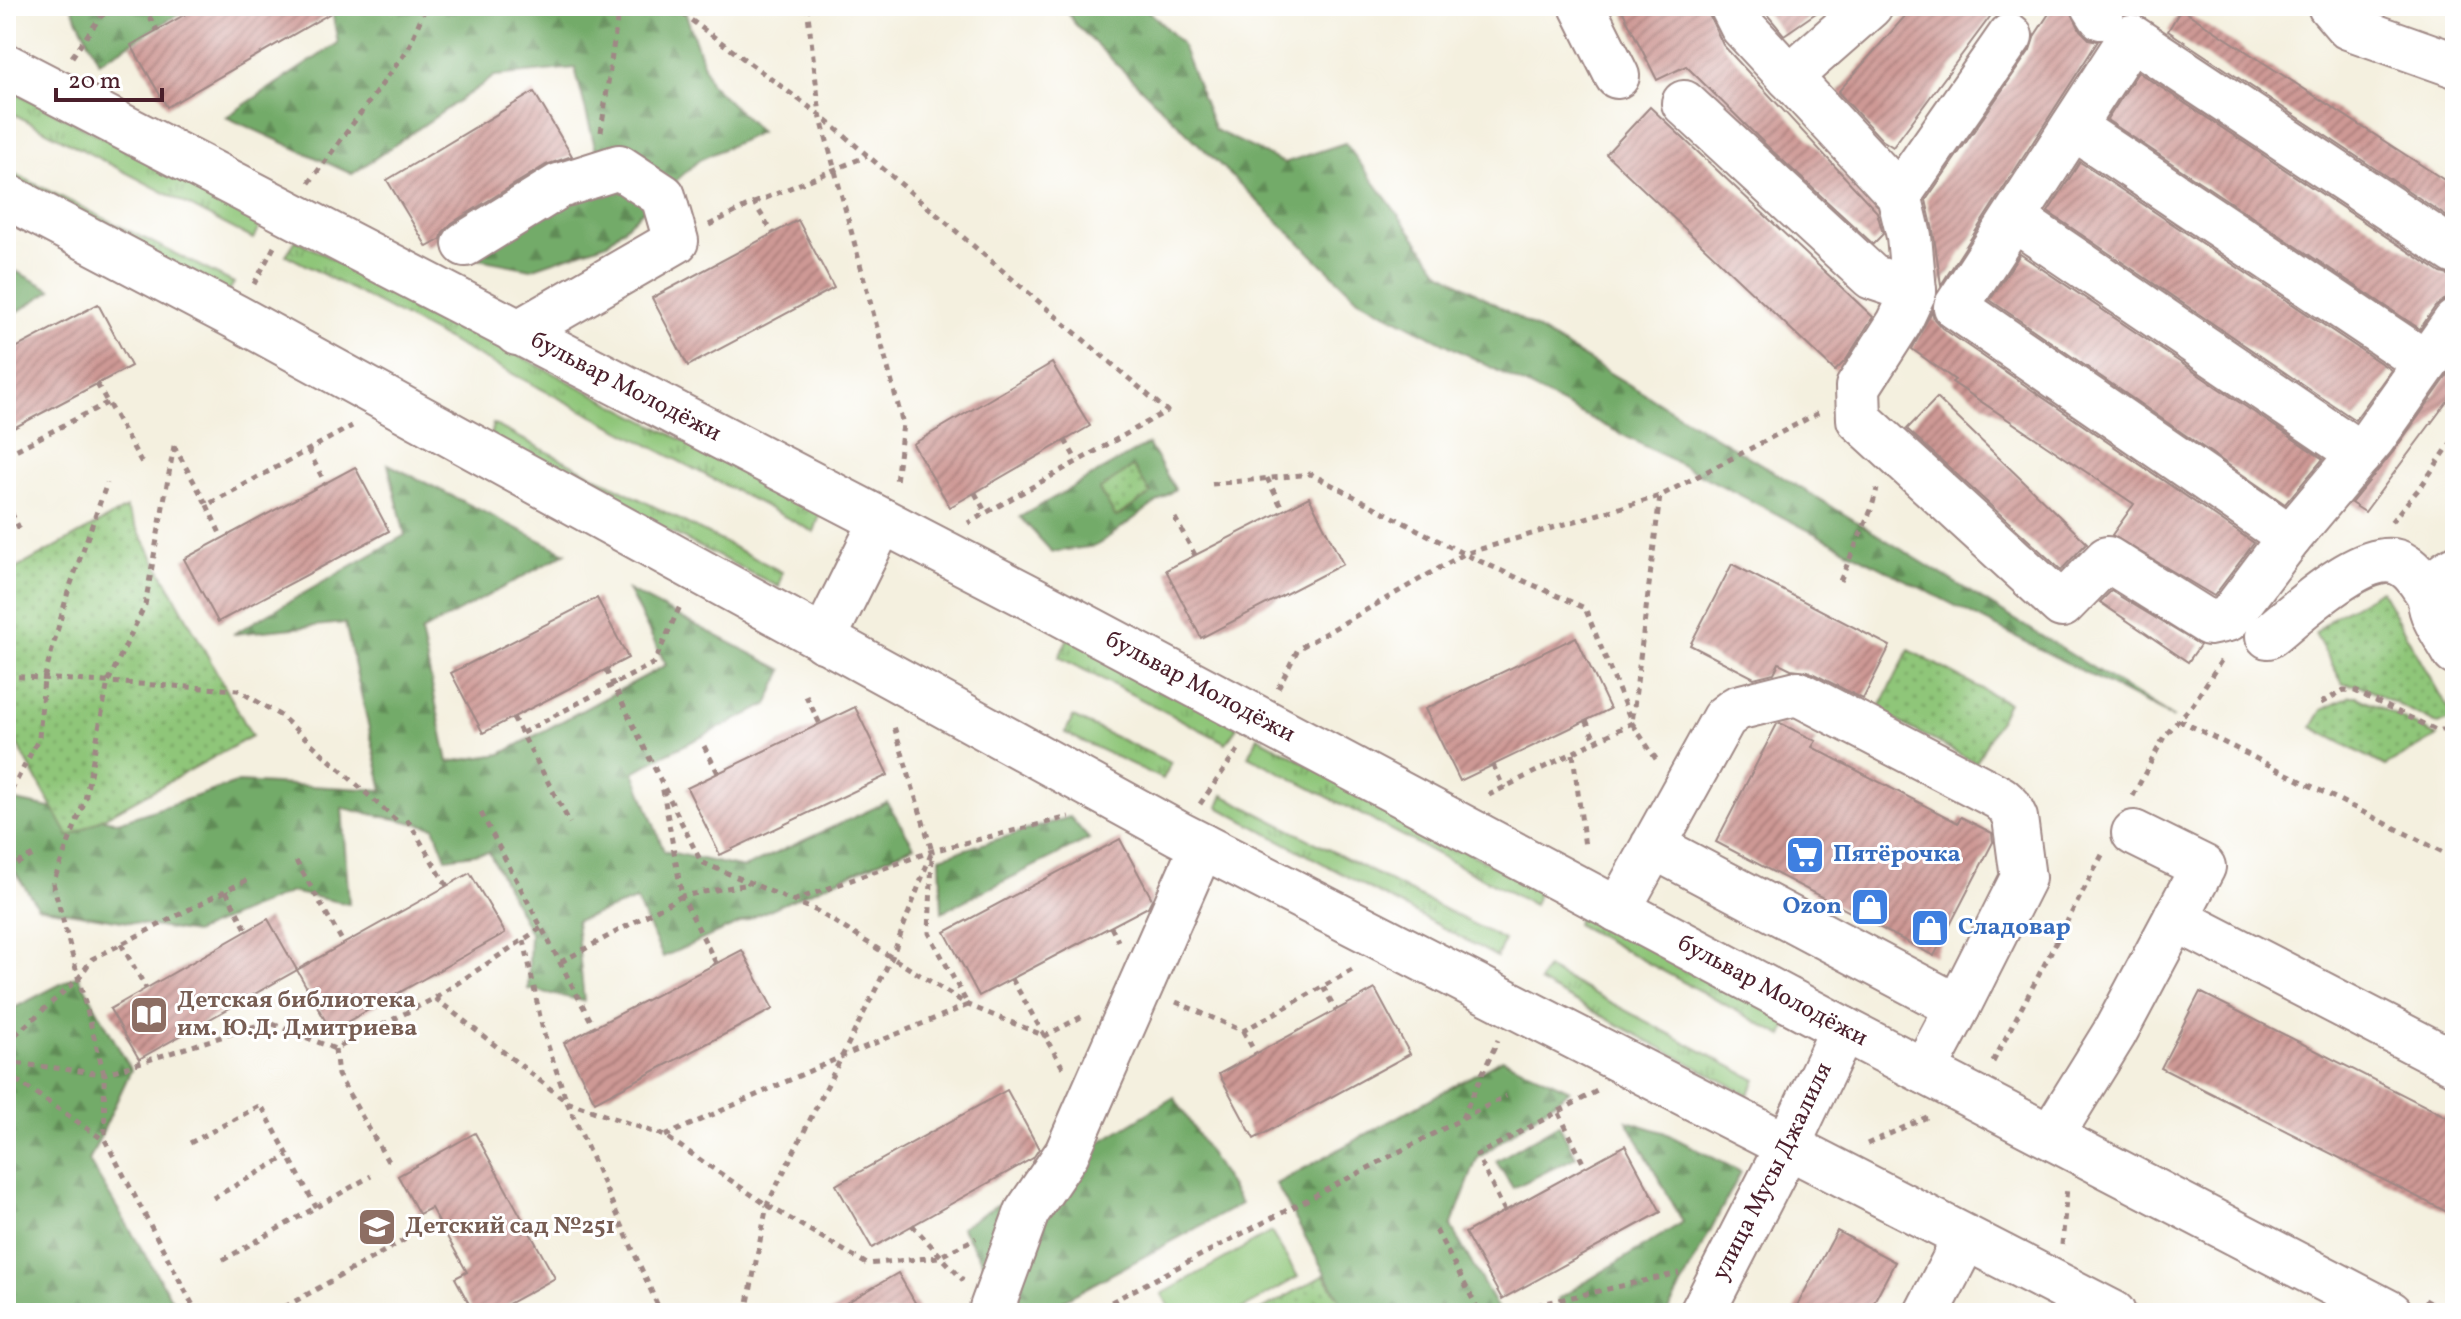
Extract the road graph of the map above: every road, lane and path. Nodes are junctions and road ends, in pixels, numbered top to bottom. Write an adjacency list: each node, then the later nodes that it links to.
1 (119, 6): 15 (path)
2 (143, 6): 11 (path)
3 (426, 6): 27 (path)
4 (619, 6): 23 (path)
5 (672, 6): 19 (path)
6 (807, 6): 19 (path)
7 (1582, 6): 16 (street)
8 (1732, 6): 17 (street)
9 (1870, 6): 17 (street)
10 (2330, 6): 13 (street)
11 (157, 30)
12 (2010, 36): 24 (street)
13 (2455, 65)
14 (6, 66): 27 (street, бульвар Молодёжи)
15 (65, 67)
16 (1617, 76)
17 (1789, 77): 24 (street)
18 (1684, 103): 33 (street)
19 (820, 115): 21 (path); 22 (path)
20 (2073, 127): 28 (street); 32 (street); 37 (street)
21 (868, 155): 22 (path); 47 (path)
22 (835, 167): 26 (path); 60 (path)
23 (601, 173): 30 (street); 31 (street)
24 (1899, 195): 33 (street)
25 (6, 196): 34 (street)
26 (754, 203): 29 (path); 30 (path)
27 (291, 215): 34 (path); 36 (street, бульвар Молодёжи)
28 (2014, 219): 45 (street); 63 (street)
29 (773, 233)
30 (676, 241): 36 (street)
31 (465, 244)
32 (2455, 252)
33 (1914, 291): 43 (street)
34 (236, 317): 71 (street)
35 (2455, 322): 37 (street)
36 (517, 333): 60 (street, бульвар Молодёжи)
37 (2426, 363): 45 (street)
38 (97, 384): 40 (path)
39 (1831, 400): 54 (path)
40 (107, 403): 46 (path); 48 (path)
41 (352, 425): 44 (path)
42 (1065, 440): 47 (path)
43 (1888, 446): 63 (street); 67 (path)
44 (308, 450): 51 (path); 56 (path)
45 (2360, 454): 63 (street)
46 (6, 455)
47 (1077, 461): 58 (path)
48 (142, 463)
49 (1267, 478): 52 (path); 57 (path); 65 (path)
50 (107, 483): 76 (path)
51 (325, 483)
52 (1212, 484)
53 (975, 493): 58 (path)
54 (1660, 496): 65 (path); 86 (path)
55 (6, 502): 62 (path)
56 (207, 505): 64 (path); 77 (path)
57 (1283, 510)
58 (986, 513): 61 (path)
59 (1175, 518): 66 (path)
60 (882, 521): 71 (street); 82 (street, бульвар Молодёжи)
61 (960, 527)
62 (20, 530)
63 (2290, 537)
64 (222, 538)
65 (1464, 554): 82 (path); 86 (path)
66 (1195, 555)
67 (1840, 581)
68 (2442, 582): 70 (street); 72 (street)
69 (683, 600): 78 (path)
70 (2268, 636)
71 (823, 640): 106 (street)
72 (2455, 653)
73 (2216, 669): 84 (path)
74 (606, 670): 78 (path)
75 (6, 676): 76 (path)
76 (44, 679): 77 (path); 99 (path)
77 (108, 682): 103 (path); 132 (path)
78 (614, 686): 89 (path); 95 (path)
79 (806, 696): 87 (path)
80 (2321, 703): 88 (path)
81 (513, 717): 89 (path)
82 (1259, 720): 106 (path); 120 (street, бульвар Молодёжи)
83 (1586, 720): 90 (path)
84 (2179, 720): 105 (path); 111 (path)
85 (893, 722): 109 (path)
86 (1632, 723): 90 (path); 97 (path)
87 (820, 724)
88 (2455, 724)
89 (522, 733): 104 (path)
90 (1596, 742): 92 (path)
91 (704, 746): 94 (path)
92 (1573, 754): 96 (path); 108 (path)
93 (1493, 765): 96 (path)
94 (718, 773)
95 (661, 777): 115 (path); 118 (path)
96 (1504, 788): 98 (path)
97 (1681, 796): 107 (street); 139 (street)
98 (1484, 798)
99 (6, 801)
100 (481, 813): 123 (path)
101 (1070, 817): 109 (path)
102 (407, 819): 116 (path)
103 (398, 822)
104 (570, 823)
105 (2124, 826): 121 (street); 157 (path)
106 (1190, 840): 134 (street); 167 (street)
107 (1653, 846): 120 (street); 139 (street)
108 (1585, 848)
109 (932, 851): 119 (path); 128 (path); 138 (path)
110 (37, 853): 113 (path)
111 (2455, 858)
112 (296, 861): 127 (path)
113 (6, 869)
114 (251, 878): 117 (path)
115 (752, 883): 118 (path); 119 (path)
116 (447, 886)
117 (226, 891): 124 (path); 126 (path)
118 (682, 896): 129 (path); 130 (path)
119 (793, 901): 128 (path)
120 (1618, 910): 142 (street, бульвар Молодёжи)
121 (2177, 915): 151 (street); 163 (street)
122 (1111, 927): 134 (path)
123 (541, 928): 125 (path); 129 (path)
124 (247, 931)
125 (524, 940): 137 (path); 158 (path)
126 (121, 944): 132 (path); 136 (path)
127 (344, 944)
128 (892, 957): 138 (path); 149 (path)
129 (561, 962): 141 (path)
130 (716, 963)
131 (1359, 967): 135 (path)
132 (78, 979): 146 (path); 154 (path)
133 (1012, 979): 144 (path)
134 (1140, 986): 143 (path); 159 (street)
135 (1323, 987): 140 (path); 143 (path)
136 (146, 988)
137 (435, 998): 147 (path); 158 (path)
138 (968, 1005): 144 (path); 149 (path)
139 (1958, 1007): 152 (street)
140 (1336, 1010)
141 (594, 1027)
142 (1843, 1029): 152 (street, бульвар Молодёжи); 167 (street, улица Мусы Джалиля)
143 (1243, 1031): 148 (path)
144 (1045, 1036): 159 (path)
145 (1498, 1039): 161 (path)
146 (6, 1043)
147 (335, 1049): 154 (path); 168 (path)
148 (1256, 1054)
149 (843, 1056): 162 (path); 172 (path)
150 (6, 1062): 154 (path)
151 (2455, 1063)
152 (1924, 1071): 157 (street, бульвар Молодёжи)
153 (6, 1073): 164 (path)
154 (104, 1074): 164 (path)
155 (1600, 1090): 160 (path)
156 (1506, 1096): 161 (path)
157 (1972, 1096): 163 (street, бульвар Молодёжи); 167 (path)
158 (567, 1102): 162 (path); 191 (path)
159 (1086, 1109): 175 (street)
160 (1559, 1113): 169 (path); 174 (path)
161 (1462, 1119): 193 (path)
162 (665, 1136): 172 (path)
163 (2051, 1136): 199 (street, бульвар Молодёжи)
164 (105, 1140): 188 (path)
165 (190, 1143): 166 (path)
166 (288, 1156): 171 (path); 173 (path)
167 (1804, 1156): 179 (street); 196 (street, улица Мусы Джалиля)
168 (390, 1165)
169 (1585, 1167)
170 (371, 1176): 173 (path)
171 (213, 1198)
172 (767, 1205): 180 (path); 192 (path)
173 (316, 1207): 181 (path)
174 (1505, 1211)
175 (1027, 1212): 180 (path); 186 (street)
176 (912, 1225): 180 (path)
177 (1436, 1230): 194 (path)
178 (406, 1239): 189 (path)
179 (1965, 1239): 184 (street); 197 (street)
180 (939, 1257): 186 (path)
181 (223, 1260)
182 (1692, 1270): 195 (path)
183 (6, 1293): 187 (path)
184 (2051, 1299): 198 (street)
185 (440, 1303): 190 (path)
186 (993, 1310)
187 (17, 1313)
188 (197, 1313)
189 (274, 1313)
190 (423, 1313)
191 (661, 1313)
192 (746, 1313)
193 (1090, 1313)
194 (1480, 1313)
195 (1501, 1313)
196 (1702, 1313)
197 (1927, 1313)
198 (2113, 1313)
199 (2390, 1313)

